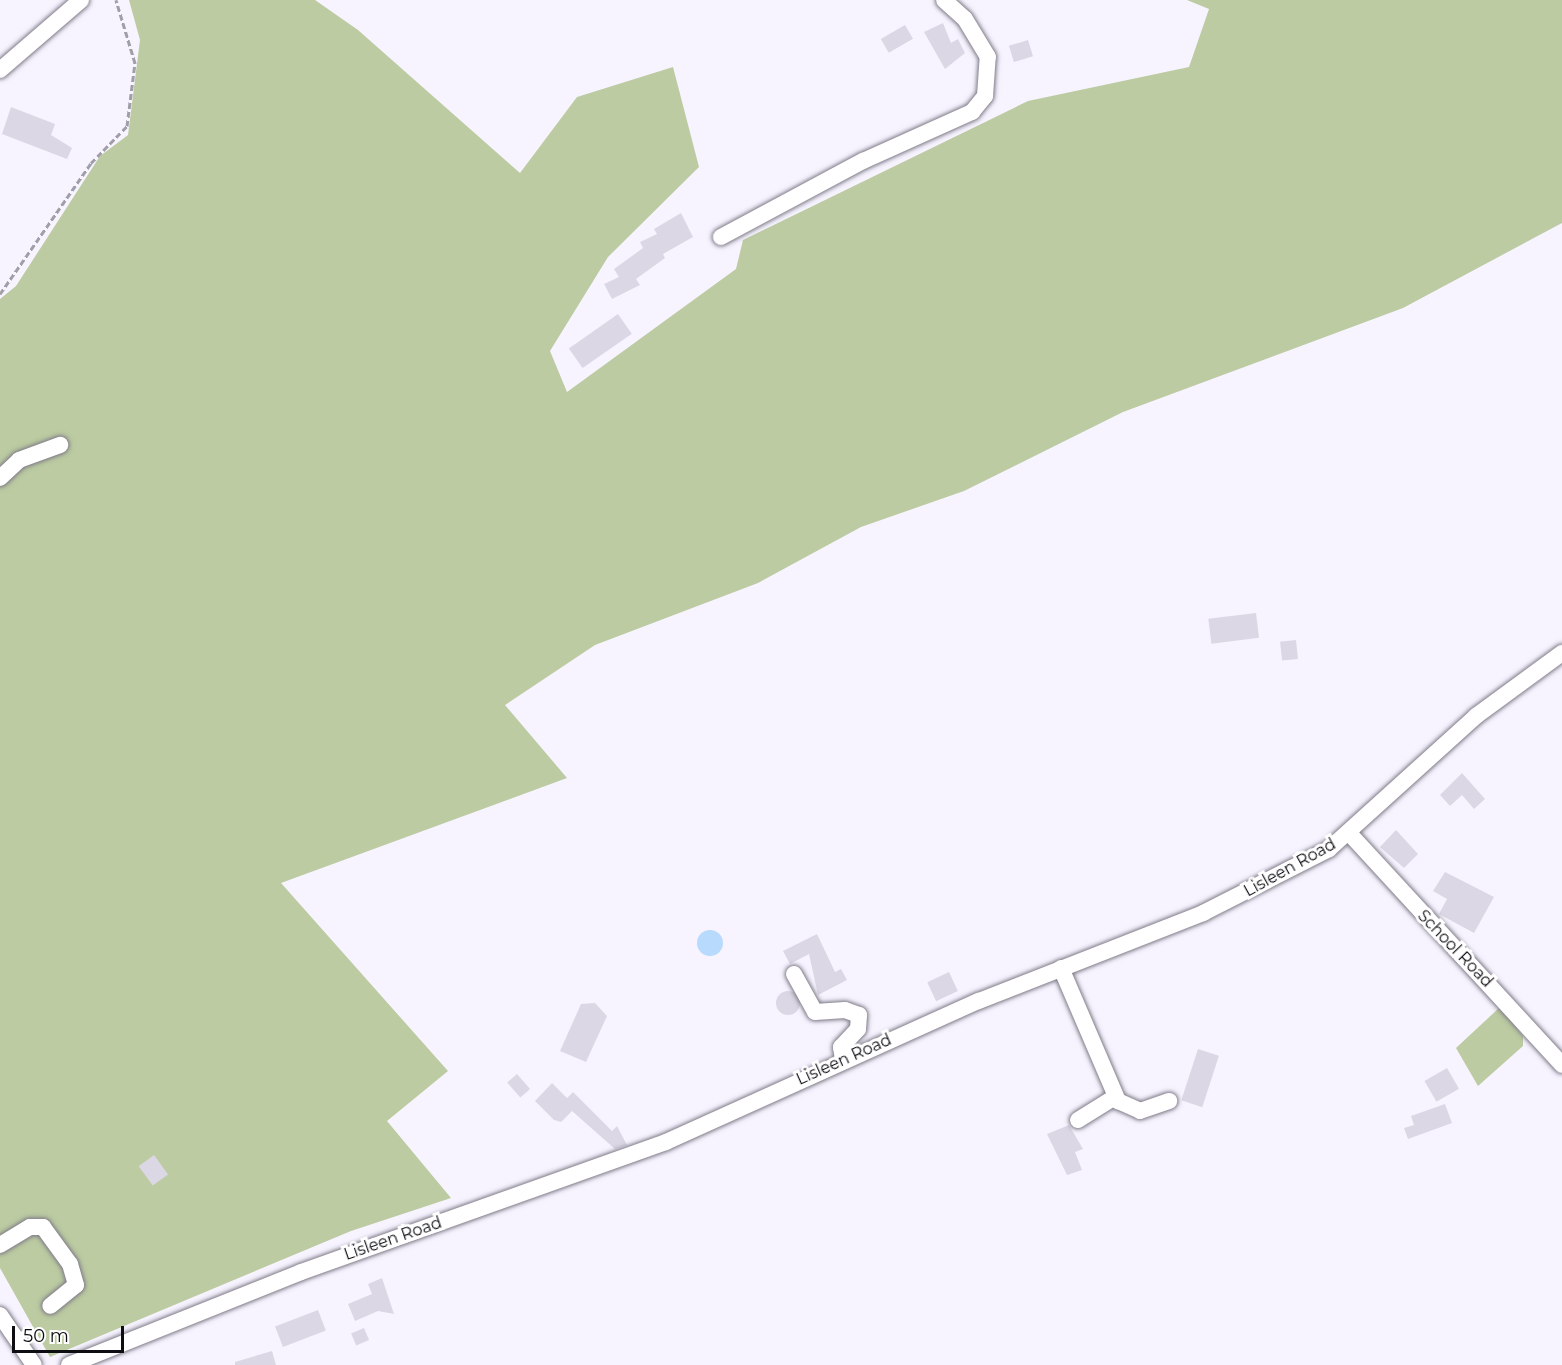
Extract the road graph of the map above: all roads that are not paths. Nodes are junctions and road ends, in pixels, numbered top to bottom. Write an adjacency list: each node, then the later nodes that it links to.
1 (81, 0): 3 (street)
2 (944, 0): 4 (street)
3 (0, 70)
4 (721, 237)
5 (60, 445): 6 (street)
6 (0, 478)
7 (1562, 653): 8 (street, Lisleen Road)
8 (1349, 833): 9 (street, Lisleen Road); 12 (street, School Road)
9 (1061, 968): 11 (street, Lisleen Road); 13 (street)
10 (794, 974): 11 (street)
11 (843, 1060): 20 (street, Lisleen Road)
12 (1562, 1065)
13 (1115, 1097): 14 (street); 15 (street)
14 (1169, 1101)
15 (1078, 1120)
16 (0, 1245): 17 (street)
17 (50, 1306)
18 (0, 1315): 19 (street)
19 (34, 1365)
20 (69, 1365)

